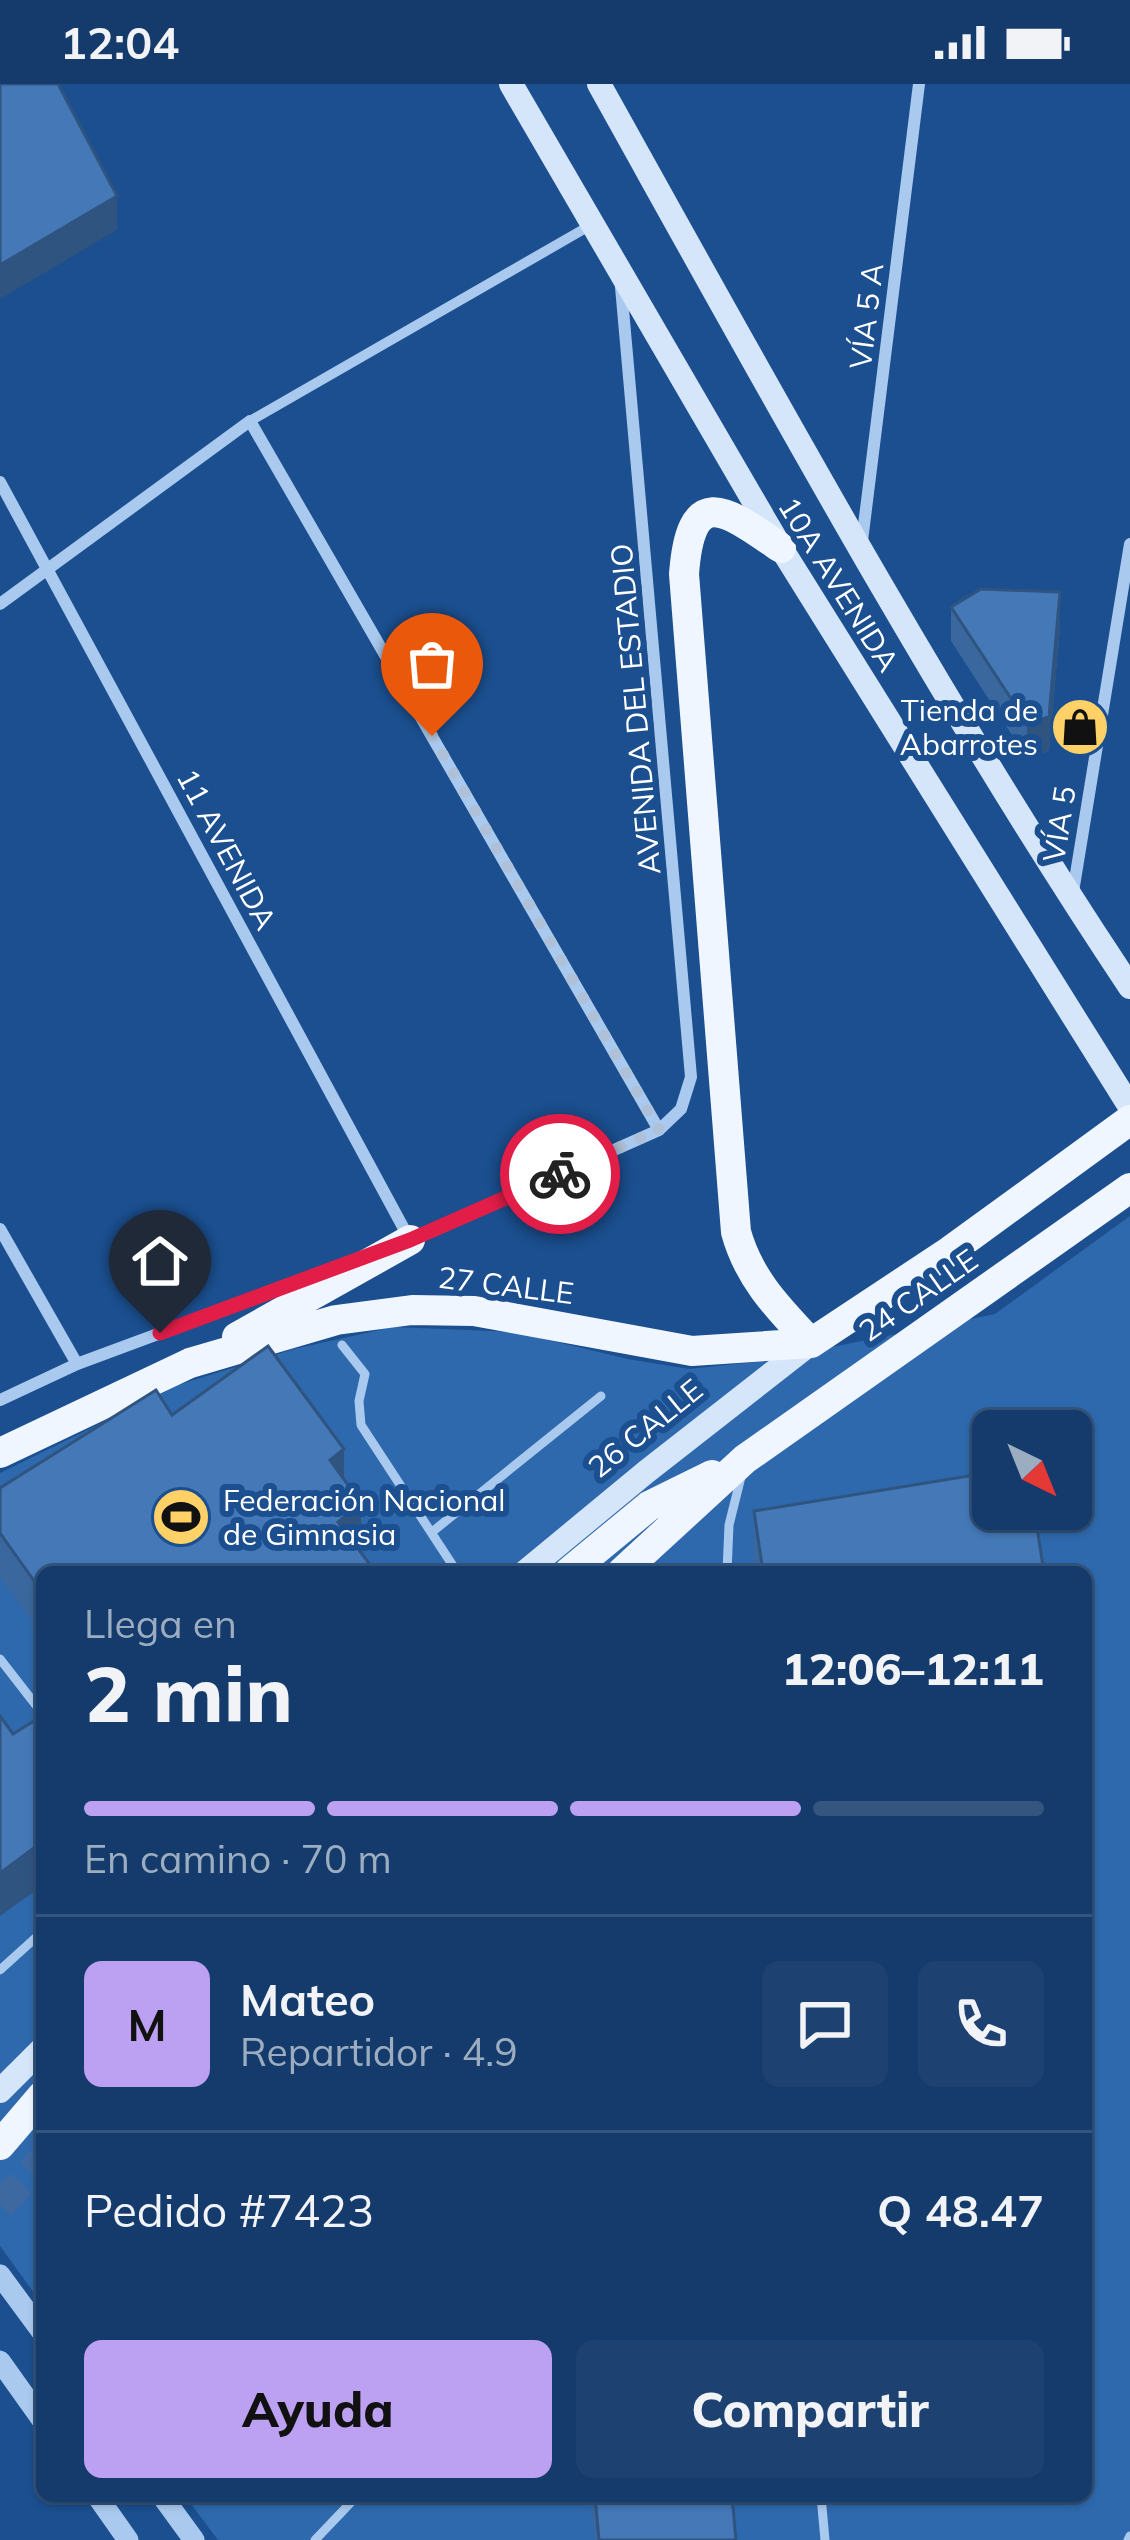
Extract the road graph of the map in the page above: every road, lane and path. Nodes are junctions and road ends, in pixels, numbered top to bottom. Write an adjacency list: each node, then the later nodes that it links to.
1 (511, 84): 4 (main road, 10A AVENIDA)
2 (598, 84): 10 (main road, 10A AVENIDA)
3 (919, 84): 10 (street, VÍA 5 A)
4 (592, 224): 5 (main road, 10A AVENIDA); 6 (street)
5 (620, 274): 9 (main road, 10A AVENIDA); 17 (street, AVENIDA DEL ESTADIO)
6 (250, 421): 11 (street); 17 (street)
7 (0, 482): 11 (street, 11 AVENIDA)
8 (1130, 544): 13 (street, VÍA 5)
9 (781, 548): 15 (main road, 10A AVENIDA); 21 (main road)
10 (860, 553): 13 (main road, 10A AVENIDA)
11 (50, 568): 12 (street); 20 (street, 11 AVENIDA)
12 (0, 604)
13 (1071, 899): 14 (main road, 10A AVENIDA)
14 (1130, 987)
15 (1130, 1107)
16 (1130, 1120): 21 (main road, 24 CALLE)
17 (659, 1130): 20 (street, 27 CALLE)
18 (1130, 1188): 28 (main road, 24 CALLE)
19 (0, 1228): 24 (street)
20 (410, 1240): 23 (main road); 24 (street, 27 CALLE)
21 (811, 1343): 23 (main road, 27 CALLE); 31 (main road, 26 CALLE)
22 (342, 1345): 29 (lane)
23 (190, 1363): 27 (main road, 27 CALLE)
24 (77, 1364): 26 (street, 27 CALLE)
25 (601, 1396): 29 (lane)
26 (0, 1400)
27 (0, 1453)
28 (745, 1459): 32 (main road); 33 (main road); 34 (lane)
29 (432, 1532): 30 (lane)
30 (453, 1566)
31 (533, 1566)
32 (576, 1566)
33 (629, 1566)
34 (727, 1566)
35 (0, 1659): 36 (lane)
36 (36, 1706)
37 (36, 1937): 38 (lane)
38 (0, 1970)
39 (36, 2055): 40 (main road)
40 (0, 2090)
41 (36, 2103): 42 (main road)
42 (0, 2145)
43 (0, 2275): 44 (street)
44 (36, 2324)
45 (0, 2361): 46 (street)
46 (36, 2412)
47 (101, 2502): 51 (street)
48 (166, 2502): 52 (street)
49 (351, 2502): 53 (lane)
50 (822, 2502): 54 (lane)
51 (128, 2540)
52 (194, 2540)
53 (315, 2540)
54 (825, 2540)

